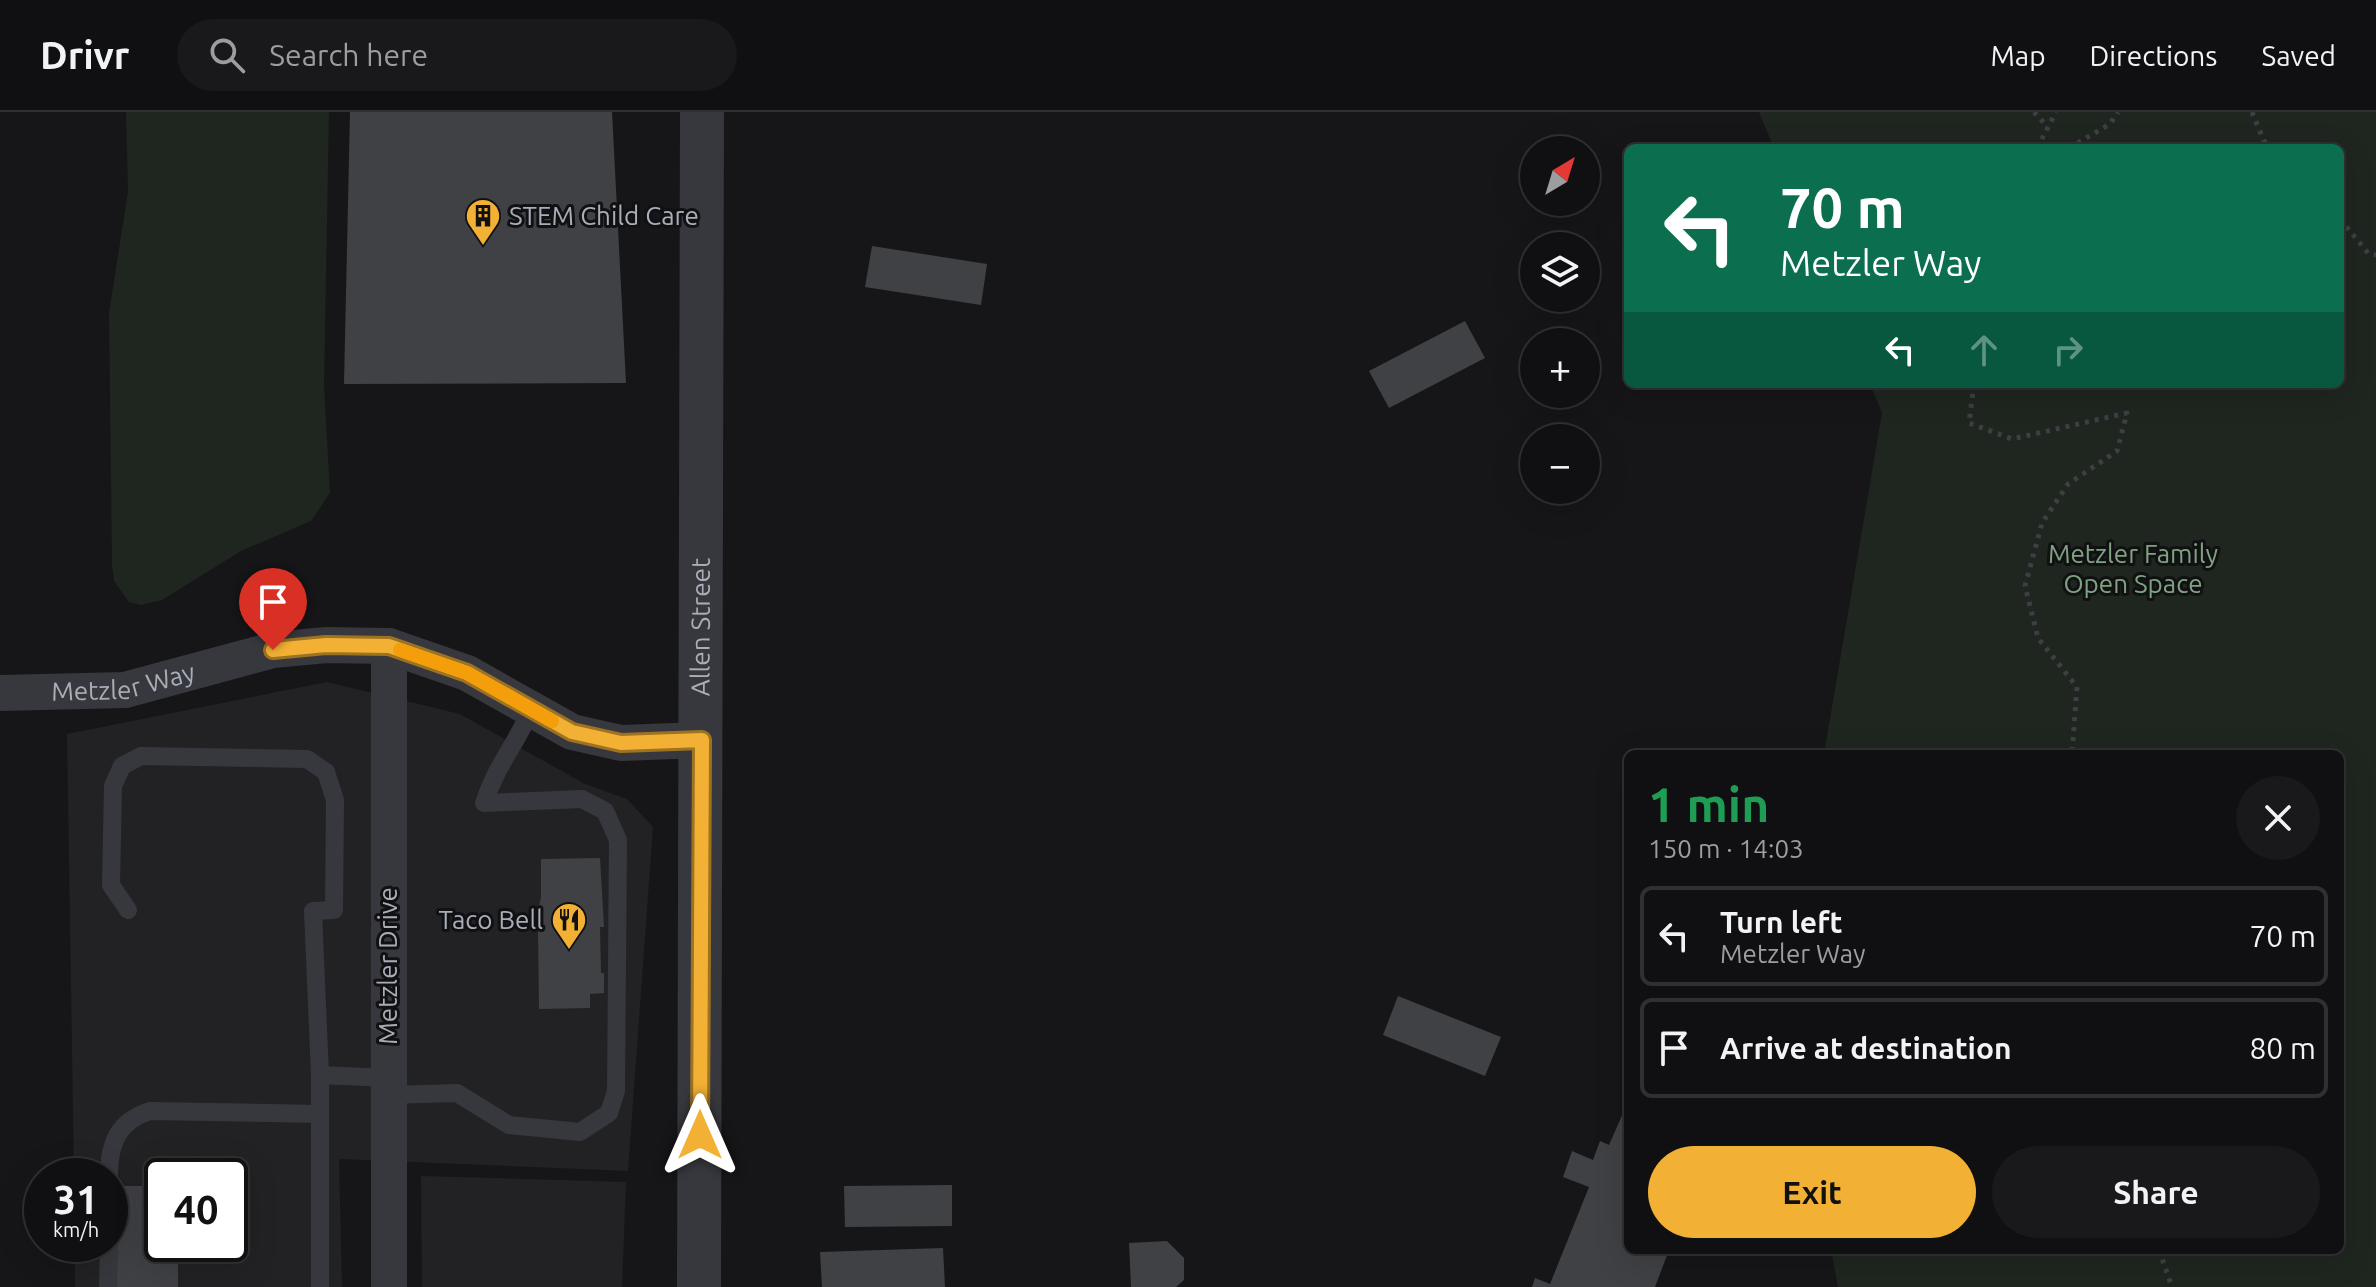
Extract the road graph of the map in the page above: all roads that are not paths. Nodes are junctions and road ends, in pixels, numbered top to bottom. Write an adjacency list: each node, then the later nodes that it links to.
1 (702, 112): 5 (street, Allen Street)
2 (389, 646): 3 (street, Metzler Way); 4 (street, Metzler Way); 8 (street, Metzler Drive)
3 (0, 693)
4 (531, 710): 5 (street, Metzler Way); 8 (lane)
5 (702, 740): 15 (street, Allen Street)
6 (128, 910): 7 (lane)
7 (320, 1075): 8 (lane); 9 (lane)
8 (388, 1086): 14 (street, Metzler Drive)
9 (320, 1114): 10 (lane); 13 (lane)
10 (109, 1158)
11 (109, 1262): 12 (lane)
12 (108, 1287)
13 (320, 1287)
14 (389, 1287)
15 (699, 1287)

